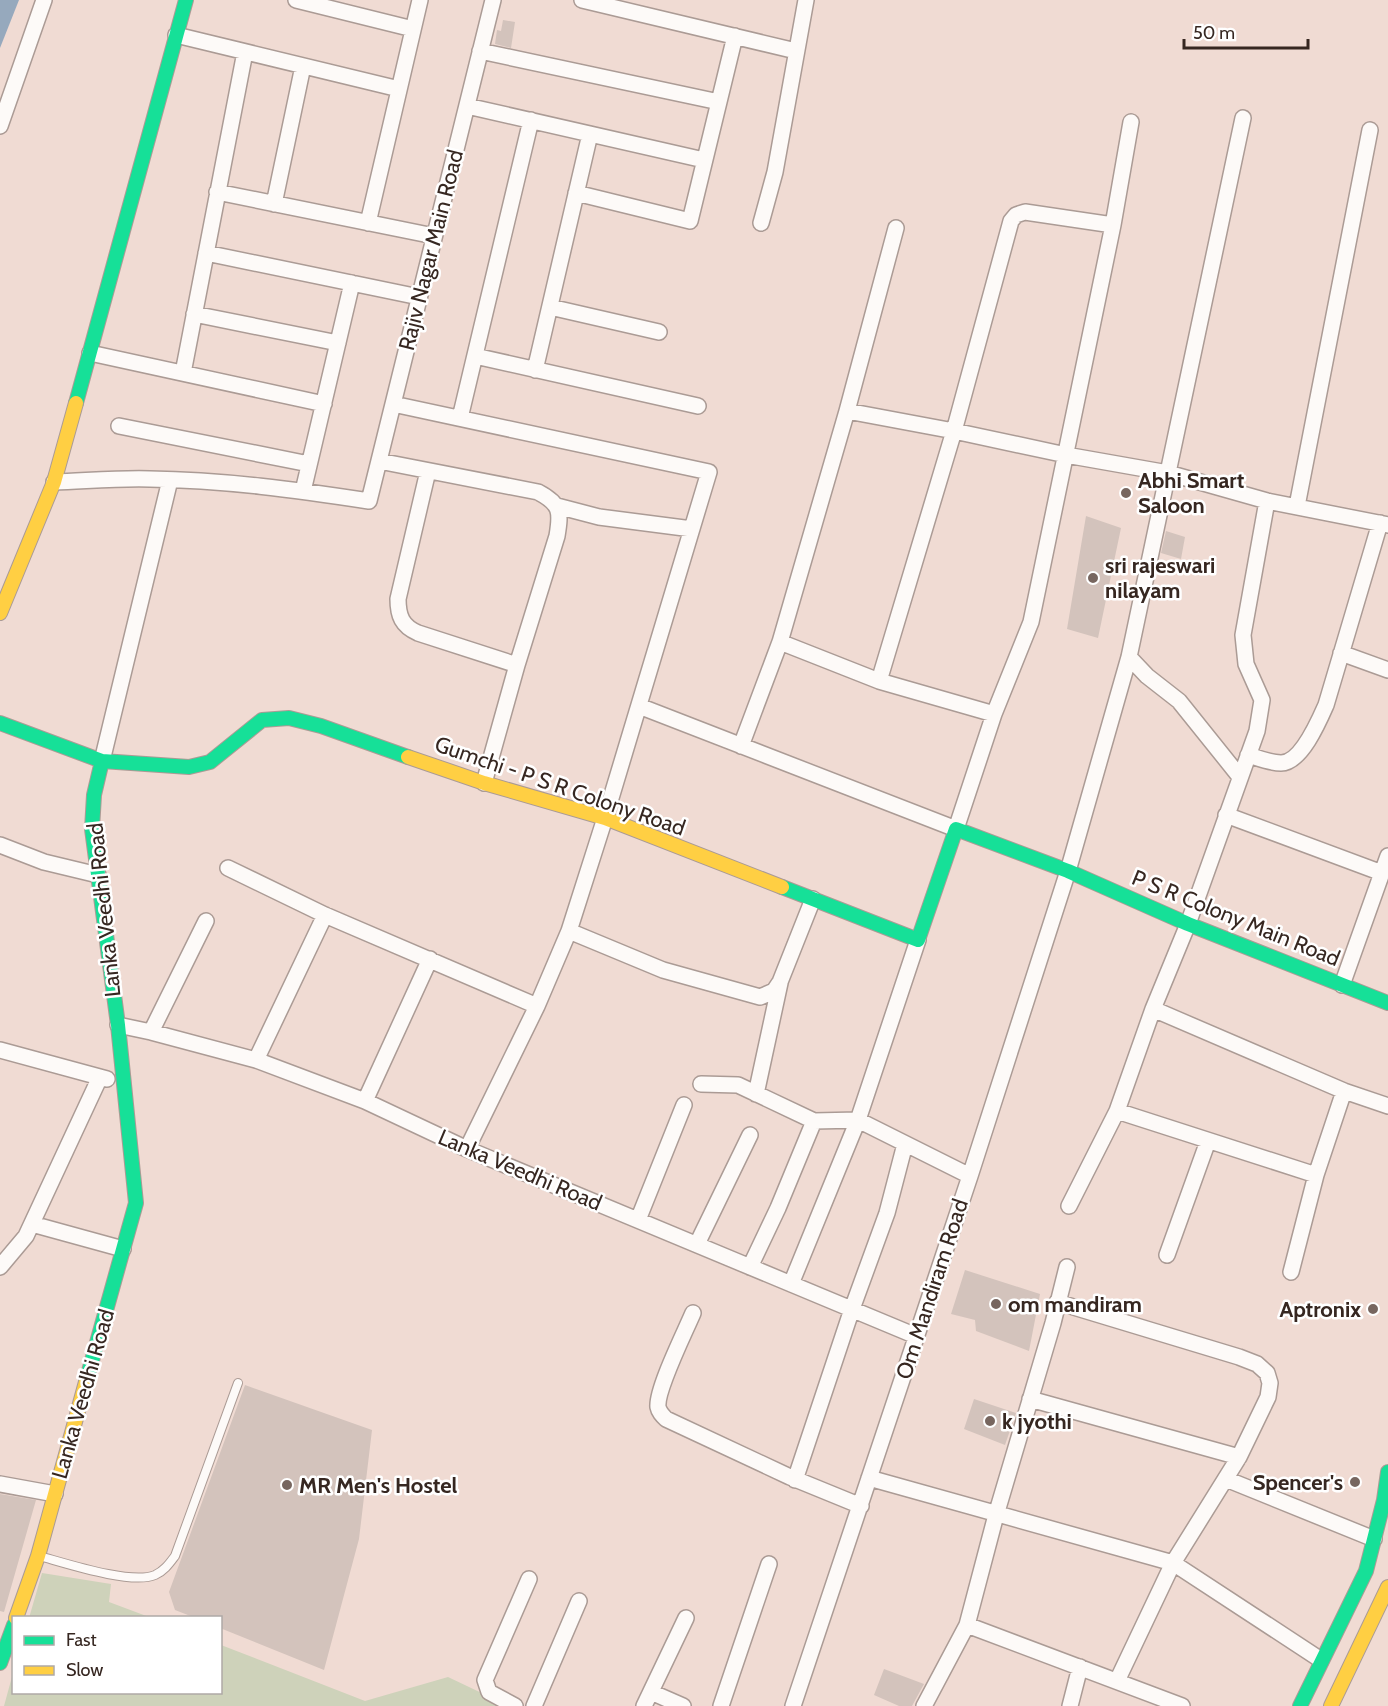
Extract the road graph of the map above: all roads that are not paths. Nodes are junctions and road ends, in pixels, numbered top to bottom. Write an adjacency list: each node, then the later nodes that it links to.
1 (44, 0): 21 (street)
2 (186, 0): 9 (street)
3 (296, 0): 8 (street)
4 (420, 0): 8 (street)
5 (493, 0): 11 (street, Rajiv Nagar Main Road)
6 (582, 0): 10 (street)
7 (806, 0): 12 (street)
8 (413, 29): 15 (street)
9 (176, 35): 13 (street); 40 (street)
10 (735, 36): 12 (street); 16 (street)
11 (480, 51): 16 (street); 17 (street, Rajiv Nagar Main Road)
12 (796, 51): 29 (street)
13 (245, 52): 14 (street); 25 (street)
14 (303, 66): 15 (street); 27 (street)
15 (399, 89): 28 (street)
16 (719, 102): 24 (street)
17 (467, 106): 19 (street); 32 (street, Rajiv Nagar Main Road)
18 (1243, 118): 55 (street, Om Mandiram Road)
19 (531, 120): 23 (street); 41 (street)
20 (1131, 122): 30 (street)
21 (0, 126)
22 (1370, 130): 61 (street)
23 (590, 134): 24 (street); 26 (street)
24 (705, 160): 26 (street)
25 (217, 192): 27 (street); 33 (street)
26 (576, 193): 36 (street)
27 (274, 204): 28 (street)
28 (368, 223): 32 (street)
29 (761, 223)
30 (1113, 225): 50 (street); 51 (street)
31 (896, 228): 47 (street)
32 (434, 236): 35 (street, Rajiv Nagar Main Road)
33 (206, 253): 34 (street); 37 (street)
34 (352, 283): 35 (street); 39 (street)
35 (419, 297): 45 (street, Rajiv Nagar Main Road)
36 (550, 306): 38 (street); 42 (street)
37 (194, 314): 39 (street); 43 (street)
38 (659, 332)
39 (338, 343): 44 (street)
40 (90, 353): 43 (street); 57 (street)
41 (475, 356): 42 (street); 48 (street)
42 (535, 370): 46 (street)
43 (183, 373): 44 (street)
44 (324, 404): 53 (street)
45 (393, 404): 48 (street); 52 (street, Rajiv Nagar Main Road)
46 (698, 406)
47 (847, 411): 50 (street); 65 (street)
48 (460, 418): 63 (street)
49 (119, 426): 53 (street)
50 (954, 431): 51 (street); 70 (street)
51 (1065, 455): 55 (street); 72 (street)
52 (379, 461): 54 (street); 58 (street, Rajiv Nagar Main Road)
53 (309, 464): 58 (street)
54 (428, 471): 60 (street); 68 (street)
55 (1168, 473): 59 (street); 67 (street, Om Mandiram Road)
56 (170, 480): 57 (street); 58 (street); 76 (street)
57 (54, 482): 64 (street)
58 (303, 491)
59 (1267, 501): 61 (street); 75 (street)
60 (557, 506): 63 (street); 68 (street)
61 (1297, 506): 62 (street)
62 (1384, 524): 66 (street)
63 (692, 529): 71 (street)
64 (0, 613)
65 (780, 642): 70 (street); 74 (street)
66 (1341, 653): 69 (street); 75 (street)
67 (1129, 657): 77 (street); 85 (street, Om Mandiram Road)
68 (517, 665): 78 (street)
69 (1388, 670)
70 (879, 681): 72 (street)
71 (639, 706): 74 (street); 80 (street)
72 (994, 714): 81 (street)
73 (0, 723): 76 (street, Gumchi - P S R Colony Road)
74 (741, 746): 81 (street)
75 (1248, 755): 77 (street)
76 (102, 761): 78 (street, Gumchi - P S R Colony Road); 87 (street, Lanka Veedhi Road)
77 (1240, 777): 79 (street)
78 (484, 783): 80 (street, Gumchi - P S R Colony Road)
79 (1226, 815): 86 (street); 91 (street)
80 (605, 818): 88 (street, Gumchi - P S R Colony Road); 92 (street)
81 (956, 829): 85 (street); 93 (street)
82 (0, 844): 87 (street)
83 (1388, 856): 86 (street)
84 (228, 868): 89 (street)
85 (1068, 871): 91 (street, P S R Colony Main Road); 120 (street, Om Mandiram Road)
86 (1382, 873): 96 (street)
87 (98, 874): 100 (street, Lanka Veedhi Road)
88 (813, 899): 93 (street, Gumchi - P S R Colony Road); 95 (street)
89 (325, 915): 94 (street); 103 (street)
90 (206, 921): 101 (street)
91 (1188, 924): 96 (street, P S R Colony Main Road); 99 (street)
92 (569, 931): 95 (street); 98 (street)
93 (918, 940): 113 (street)
94 (430, 959): 98 (street); 109 (street)
95 (780, 982): 108 (street)
96 (1342, 985): 97 (street, P S R Colony Main Road)
97 (1388, 1003)
98 (537, 1006): 118 (street)
99 (1153, 1009): 107 (street); 112 (street)
100 (118, 1024): 101 (street, Lanka Veedhi Road); 105 (street, Lanka Veedhi Road)
101 (152, 1032): 103 (street, Lanka Veedhi Road)
102 (0, 1050): 104 (street)
103 (256, 1060): 109 (street, Lanka Veedhi Road)
104 (100, 1077): 105 (street); 123 (street)
105 (122, 1081): 125 (street, Lanka Veedhi Road)
106 (701, 1084): 108 (street)
107 (1344, 1091): 111 (street); 119 (street)
108 (756, 1094): 114 (street)
109 (365, 1101): 118 (street, Lanka Veedhi Road)
110 (684, 1105): 122 (street)
111 (1388, 1106)
112 (1117, 1111): 116 (street); 121 (street)
113 (858, 1120): 114 (street); 117 (street); 131 (street)
114 (814, 1121): 128 (street)
115 (750, 1135): 124 (street)
116 (1208, 1141): 119 (street); 126 (street)
117 (905, 1144): 120 (street); 133 (street)
118 (467, 1149): 122 (street, Lanka Veedhi Road)
119 (1317, 1175): 130 (street)
120 (970, 1176): 135 (street, Om Mandiram Road)
121 (1069, 1206)
122 (638, 1220): 124 (street, Lanka Veedhi Road)
123 (32, 1224): 125 (street); 127 (street)
124 (697, 1244): 128 (street, Lanka Veedhi Road)
125 (123, 1250): 144 (street, Lanka Veedhi Road)
126 (1167, 1255)
127 (0, 1267)
128 (750, 1267): 131 (street, Lanka Veedhi Road)
129 (1067, 1267): 132 (street)
130 (1291, 1272)
131 (790, 1284): 133 (street, Lanka Veedhi Road)
132 (1057, 1302): 137 (street); 138 (street)
133 (852, 1309): 135 (street, Lanka Veedhi Road); 142 (street)
134 (693, 1313): 142 (street)
135 (916, 1336): 140 (street, Om Mandiram Road)
136 (238, 1383): 148 (lane)
137 (1030, 1399): 138 (street); 146 (street)
138 (1239, 1457): 141 (street)
139 (1388, 1472): 147 (street)
140 (869, 1478): 145 (street, Om Mandiram Road); 146 (street)
141 (1226, 1479): 147 (street); 149 (street)
142 (795, 1480): 145 (street)
143 (0, 1484): 144 (street)
144 (55, 1494): 148 (street, Lanka Veedhi Road)
145 (861, 1506): 168 (street, Om Mandiram Road)
146 (996, 1515): 149 (street); 156 (street)
147 (1374, 1539): 158 (street)
148 (38, 1556): 154 (street, Lanka Veedhi Road)
149 (1173, 1563): 158 (street); 161 (street)
150 (769, 1564): 167 (street)
151 (529, 1579): 164 (street)
152 (1388, 1587): 173 (street)
153 (579, 1601): 165 (street)
154 (16, 1616)
155 (686, 1618): 162 (street)
156 (967, 1625): 160 (street); 169 (street)
157 (12, 1630): 159 (street)
158 (1321, 1660): 172 (street)
159 (0, 1663)
160 (1080, 1667): 161 (street); 170 (street)
161 (1117, 1682): 163 (street)
162 (648, 1699): 166 (street)
163 (1157, 1702): 171 (street)
164 (515, 1706)
165 (534, 1706)
166 (683, 1706)
167 (721, 1706)
168 (793, 1706)
169 (924, 1706)
170 (1070, 1706)
171 (1182, 1706)
172 (1300, 1706)
173 (1331, 1706)

